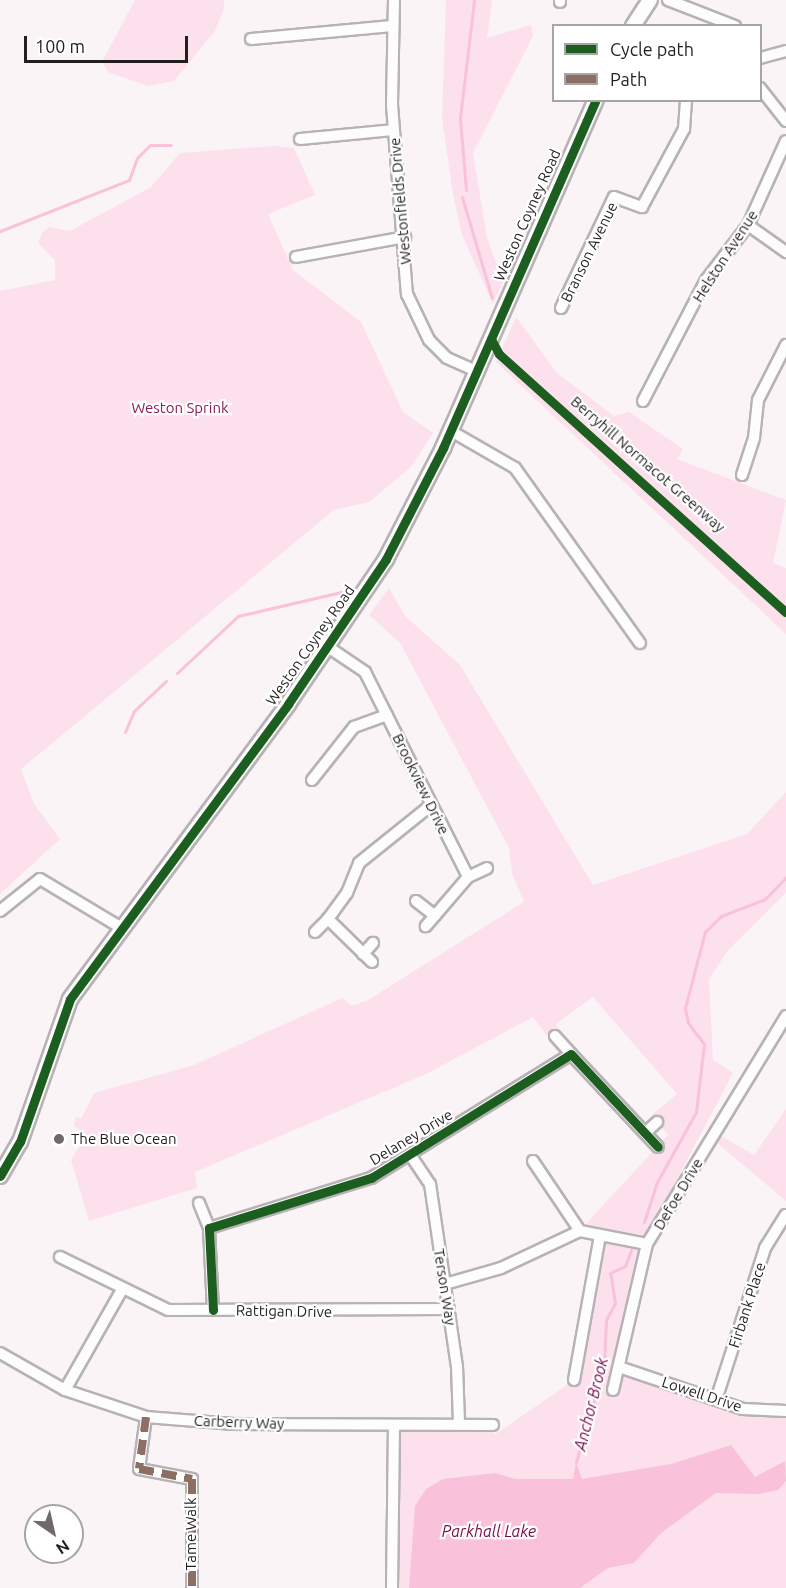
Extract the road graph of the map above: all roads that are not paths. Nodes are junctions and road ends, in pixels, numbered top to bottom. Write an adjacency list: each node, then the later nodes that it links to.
1 (394, 0): 6 (street, Westonfields Drive)
2 (650, 0): 4 (street)
3 (668, 0): 5 (street)
4 (634, 24)
5 (730, 24)
6 (392, 26): 7 (street); 14 (street, Westonfields Drive)
7 (251, 39)
8 (786, 51): 9 (street)
9 (762, 57)
10 (762, 91): 13 (street)
11 (595, 102): 23 (street, Weston Coyney Road)
12 (686, 102): 21 (street, Branson Avenue)
13 (786, 121)
14 (393, 130): 15 (street); 18 (street, Westonfields Drive)
15 (300, 139)
16 (786, 141): 17 (street, Helston Avenue)
17 (748, 225): 19 (street); 24 (street, Helston Avenue)
18 (405, 237): 20 (street); 23 (street, Westonfields Drive)
19 (786, 252)
20 (296, 257)
21 (561, 308)
22 (786, 345): 26 (street)
23 (476, 371): 25 (street, Weston Coyney Road)
24 (643, 401)
25 (451, 431): 27 (street); 28 (street, Weston Coyney Road)
26 (742, 475)
27 (640, 643)
28 (328, 647): 29 (street, Brookview Drive); 39 (street, Weston Coyney Road)
29 (387, 715): 30 (street); 31 (street, Brookview Drive)
30 (312, 780)
31 (430, 806): 33 (street, Brookview Drive); 37 (street)
32 (487, 868): 33 (street)
33 (468, 877): 36 (street)
34 (416, 901): 36 (street)
35 (0, 910): 39 (street)
36 (435, 916): 38 (street)
37 (328, 919): 40 (street); 42 (street)
38 (426, 926)
39 (120, 927): 52 (street, Weston Coyney Road)
40 (315, 932)
41 (373, 943): 42 (street)
42 (363, 954): 43 (street)
43 (372, 962)
44 (786, 1016): 58 (street, Defoe Drive)
45 (555, 1036): 46 (street)
46 (571, 1054): 48 (street); 50 (street, Delaney Drive)
47 (657, 1122): 48 (street)
48 (646, 1132): 49 (street)
49 (658, 1147)
50 (411, 1156): 55 (street, Delaney Drive); 60 (street, Terson Way)
51 (533, 1161): 56 (street)
52 (0, 1176)
53 (199, 1203): 55 (street)
54 (786, 1215): 69 (street, Firbank Place)
55 (209, 1228): 62 (street)
56 (580, 1231): 57 (street); 60 (street)
57 (600, 1235): 58 (street); 66 (street)
58 (647, 1244): 65 (street, Defoe Drive)
59 (60, 1257): 61 (street, Rattigan Drive)
60 (445, 1284): 63 (street, Terson Way)
61 (123, 1288): 62 (street, Rattigan Drive); 67 (street)
62 (213, 1310): 63 (street, Rattigan Drive)
63 (449, 1310): 72 (street, Terson Way)
64 (0, 1353): 67 (street, Carberry Way)
65 (619, 1367): 68 (street, Defoe Drive); 69 (street, Lowell Drive)
66 (574, 1380)
67 (65, 1390): 71 (street, Carberry Way)
68 (613, 1390)
69 (717, 1400): 70 (street, Lowell Drive)
70 (786, 1410)
71 (146, 1417): 73 (street, Carberry Way); 75 (street, Tame Walk)
72 (459, 1423): 73 (street, Carberry Way); 74 (street, Carberry Way)
73 (394, 1425): 76 (street)
74 (493, 1425)
75 (192, 1588)
76 (392, 1588)

